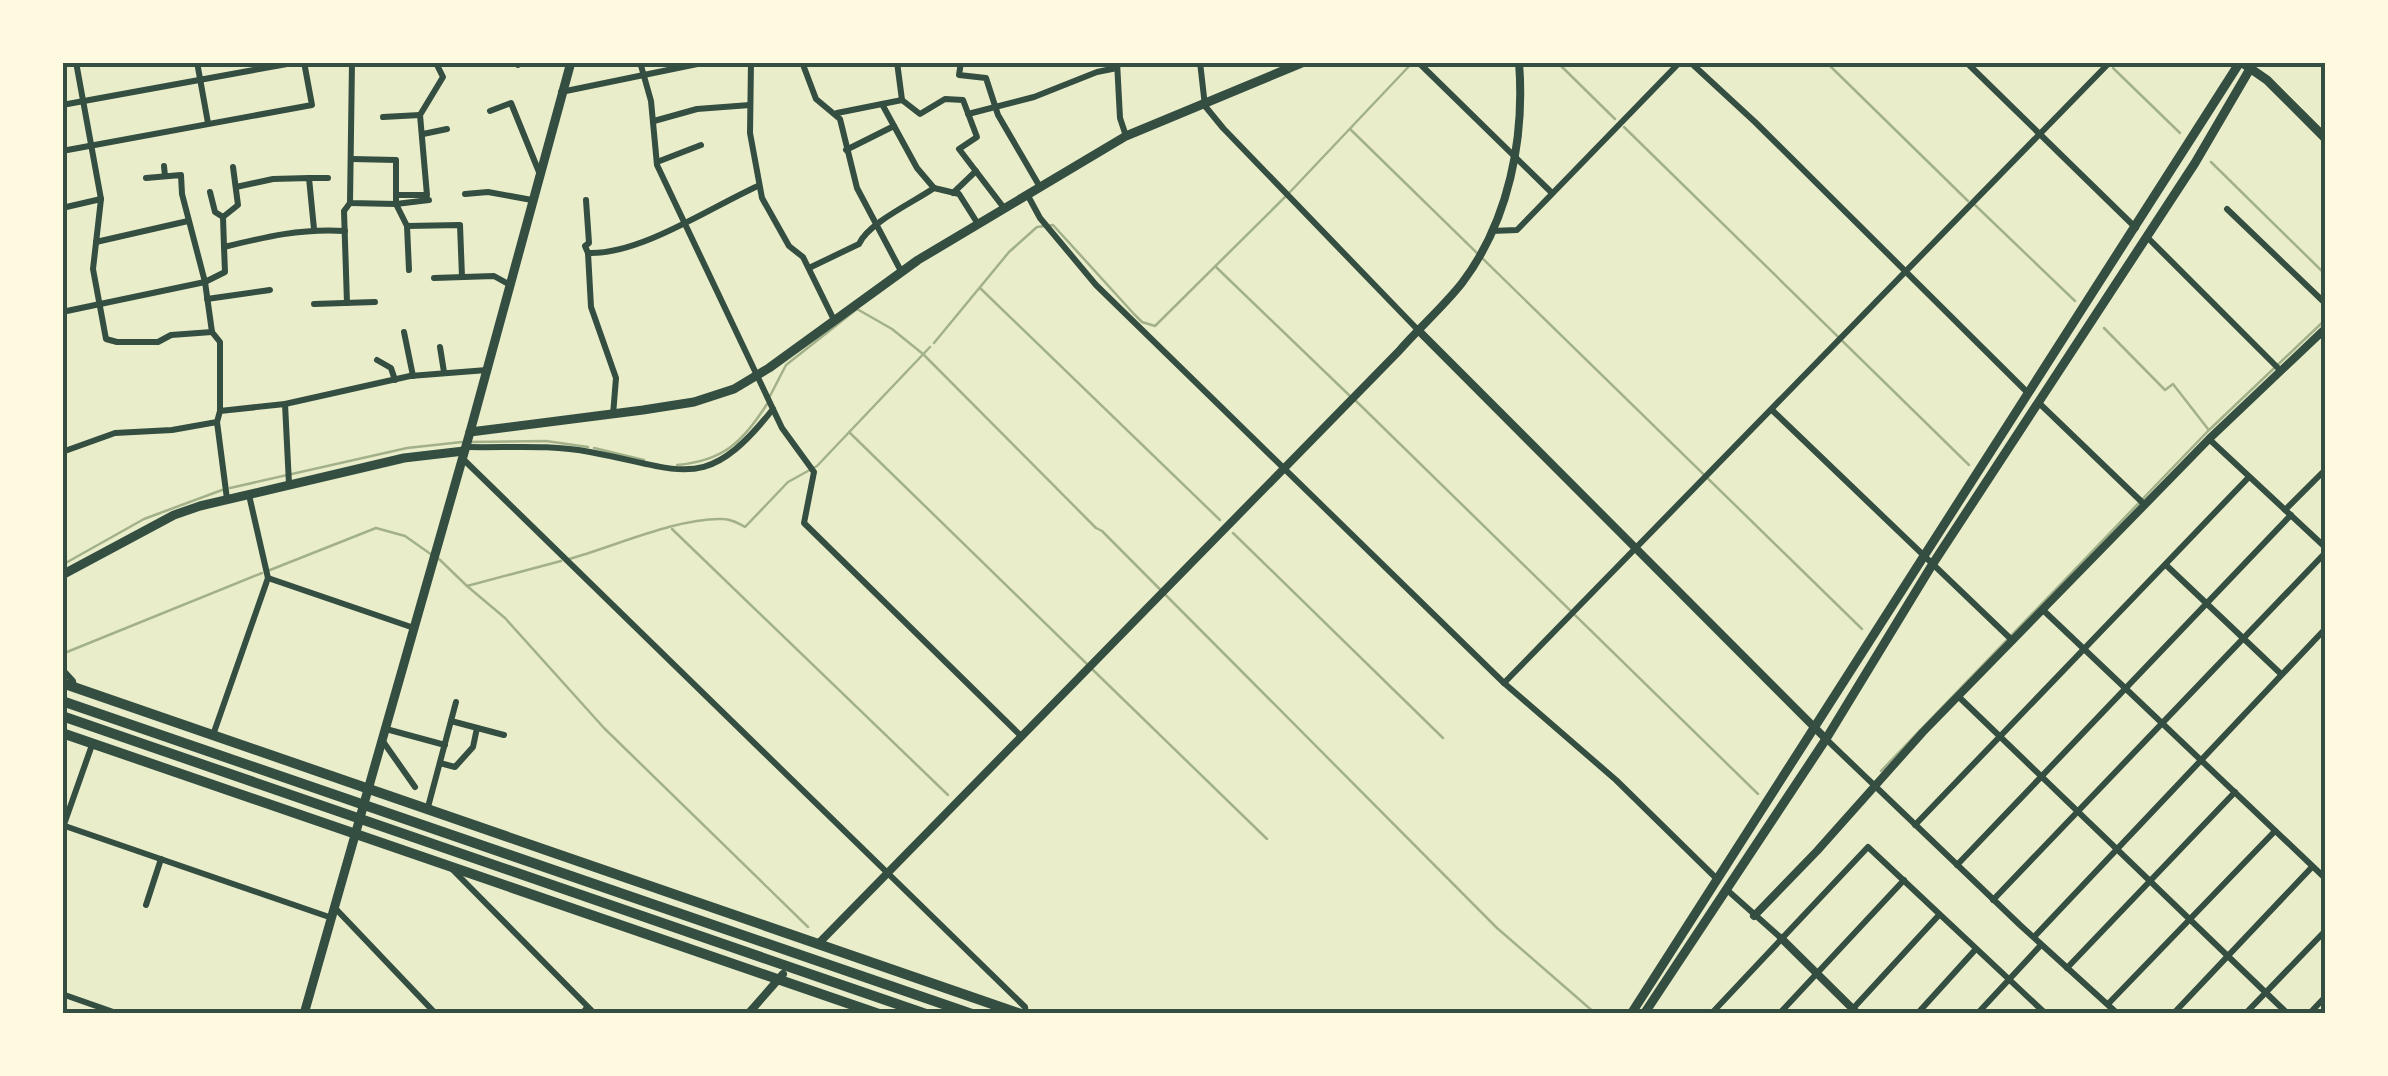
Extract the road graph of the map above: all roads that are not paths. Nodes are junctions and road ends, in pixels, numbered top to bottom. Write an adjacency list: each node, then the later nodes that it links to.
1 (76, 62): 27 (street)
2 (197, 62): 24 (street)
3 (301, 62): 24 (street); 39 (street)
4 (352, 62): 51 (street)
5 (440, 62): 34 (street)
6 (571, 62): 25 (main road)
7 (640, 62): 23 (street)
8 (707, 62): 23 (street)
9 (751, 62): 30 (street)
10 (802, 62): 35 (street)
11 (897, 62): 26 (street)
12 (961, 62): 32 (street)
13 (1200, 62): 31 (street)
14 (1519, 62): 50 (street)
15 (1680, 62): 67 (street)
16 (1690, 62): 98 (street)
17 (1966, 62): 43 (street)
18 (2110, 62): 43 (street)
19 (1299, 63): 31 (main road)
20 (1418, 63): 50 (street)
21 (2246, 64): 45 (main road); 87 (main road); 91 (main road)
22 (1117, 66): 32 (street); 44 (street)
23 (644, 75): 25 (street); 38 (street)
24 (200, 82): 27 (street); 39 (street)
25 (562, 92): 55 (main road)
26 (902, 100): 28 (street); 36 (street)
27 (83, 101): 29 (street); 47 (street)
28 (882, 104): 35 (street); 40 (street)
29 (62, 105)
30 (750, 105): 38 (street); 61 (street)
31 (1205, 106): 44 (main road); 113 (street)
32 (995, 108): 36 (street); 63 (street)
33 (490, 111): 55 (street)
34 (420, 114): 37 (street); 42 (street)
35 (836, 114): 48 (street)
36 (968, 114): 56 (street)
37 (382, 117)
38 (654, 121): 52 (street)
39 (208, 123): 47 (street)
40 (894, 126): 48 (street); 64 (street)
41 (447, 129): 42 (street)
42 (422, 134): 71 (street)
43 (2041, 135): 87 (street); 98 (street)
44 (1126, 136): 63 (main road)
45 (2326, 139)
46 (701, 144): 52 (street)
47 (91, 146): 49 (street); 70 (street)
48 (846, 150): 86 (street)
49 (62, 151)
50 (1516, 157): 67 (street); 90 (street)
51 (352, 159): 71 (street); 75 (street)
52 (657, 162): 83 (street)
53 (164, 166): 57 (street)
54 (233, 167): 62 (street)
55 (539, 172): 73 (main road)
56 (976, 172): 66 (street); 77 (street)
57 (165, 176): 58 (street); 82 (street)
58 (146, 178)
59 (309, 178): 60 (street); 62 (street); 88 (street)
60 (328, 178)
61 (758, 186): 83 (street); 95 (street)
62 (236, 187): 80 (street)
63 (1040, 187): 69 (main road)
64 (934, 188): 66 (street); 86 (street)
65 (210, 192): 80 (street)
66 (953, 193): 84 (street)
67 (1552, 193): 90 (street)
68 (465, 194): 73 (street)
69 (1027, 194): 77 (main road); 135 (street)
70 (100, 200): 76 (street); 92 (street)
71 (397, 200): 72 (street); 75 (street); 85 (street)
72 (429, 200)
73 (532, 200): 102 (main road)
74 (586, 200): 94 (street)
75 (350, 203): 89 (street)
76 (62, 208)
77 (1004, 208): 84 (main road)
78 (2227, 209): 81 (street)
79 (2246, 210): 81 (street)
80 (224, 217): 93 (street)
81 (2237, 218): 109 (street)
82 (188, 221): 92 (street); 101 (street)
83 (684, 221): 94 (street); 121 (street)
84 (978, 224): 97 (main road)
85 (408, 226): 96 (street); 99 (street)
86 (875, 226): 95 (street); 97 (street)
87 (2137, 228): 124 (main road)
88 (314, 229): 89 (street); 93 (street)
89 (345, 231): 106 (street)
90 (1492, 231): 113 (street)
91 (2146, 236): 118 (street); 126 (main road)
92 (96, 242): 107 (street)
93 (224, 247): 101 (street)
94 (588, 253): 130 (street)
95 (809, 268): 111 (street)
96 (409, 270)
97 (901, 271): 111 (main road)
98 (1906, 272): 124 (street); 128 (street)
99 (462, 277): 100 (street); 102 (street)
100 (434, 278)
101 (204, 282): 104 (street); 107 (street)
102 (511, 285): 119 (main road)
103 (270, 290): 104 (street)
104 (207, 298): 114 (street)
105 (375, 302): 106 (street)
106 (346, 303): 108 (street)
107 (100, 304): 110 (street); 114 (street)
108 (314, 304)
109 (2326, 304)
110 (62, 312)
111 (834, 320): 121 (main road)
112 (2326, 328): 118 (street)
113 (1418, 330): 135 (street); 143 (street)
114 (212, 332): 129 (street)
115 (404, 332): 122 (street)
116 (440, 347): 120 (street)
117 (377, 360): 123 (street)
118 (2277, 367): 132 (street)
119 (487, 370): 120 (street); 133 (main road)
120 (444, 372): 122 (street)
121 (758, 375): 125 (street); 130 (main road)
122 (414, 376): 123 (street)
123 (394, 380): 127 (street)
124 (2027, 392): 145 (main road)
125 (770, 403): 133 (street); 174 (street)
126 (2040, 403): 141 (street); 146 (main road)
127 (285, 404): 129 (street); 138 (street)
128 (1772, 410): 143 (street); 145 (street)
129 (220, 411): 131 (street)
130 (612, 415): 133 (main road)
131 (217, 422): 134 (street); 139 (street)
132 (2209, 439): 137 (street); 141 (street)
133 (466, 444): 138 (main road); 152 (main road); 198 (street)
134 (62, 452)
135 (1282, 469): 159 (street); 174 (street)
136 (2326, 469): 142 (street)
137 (2250, 477): 142 (street); 147 (street)
138 (288, 486): 140 (main road)
139 (226, 492): 140 (main road); 148 (main road)
140 (249, 495): 149 (street)
141 (2142, 502): 151 (street)
142 (2288, 512): 144 (street); 150 (street)
143 (1636, 548): 159 (street); 168 (street)
144 (2326, 550): 155 (street)
145 (1923, 555): 146 (street); 168 (main road)
146 (1932, 565): 154 (street); 176 (main road)
147 (2166, 565): 150 (street); 156 (street)
148 (62, 575)
149 (268, 577): 152 (street); 172 (street)
150 (2206, 603): 155 (street); 161 (street)
151 (2043, 610): 154 (street); 156 (street)
152 (414, 628): 170 (main road)
153 (2326, 628): 158 (street)
154 (2010, 638): 162 (street)
155 (2244, 638): 158 (street); 167 (street)
156 (2084, 650): 161 (street); 175 (street)
157 (62, 669): 160 (street)
158 (2281, 674): 180 (street)
159 (1504, 683): 200 (street)
160 (68, 685): 172 (highway)
161 (2124, 688): 167 (street); 182 (street)
162 (1960, 698): 175 (street); 185 (street)
163 (62, 701): 235 (highway)
164 (456, 702): 166 (street)
165 (62, 716): 234 (highway)
166 (451, 721): 169 (street); 179 (street)
167 (2162, 724): 180 (street); 188 (street)
168 (1814, 726): 176 (street); 200 (main road)
169 (477, 728): 173 (street); 181 (street)
170 (386, 729): 177 (main road); 179 (street)
171 (62, 733): 178 (highway)
172 (214, 735): 183 (highway)
173 (504, 735)
174 (1021, 736): 198 (street)
175 (2000, 737): 182 (street); 189 (street)
176 (1826, 739): 185 (street); 203 (main road)
177 (382, 740): 183 (main road); 184 (street)
178 (93, 744): 190 (street); 192 (highway)
179 (444, 746): 181 (street)
180 (2201, 760): 186 (street); 193 (street)
181 (440, 763): 187 (street)
182 (2041, 776): 188 (street); 196 (street)
183 (369, 787): 187 (highway); 192 (main road)
184 (415, 787)
185 (1876, 787): 189 (street); 208 (street)
186 (2235, 792): 191 (street); 202 (street)
187 (428, 808): 214 (highway)
188 (2078, 812): 193 (street); 204 (street)
189 (1914, 825): 196 (street)
190 (63, 827): 194 (street)
191 (2275, 831): 197 (street); 209 (street)
192 (354, 834): 195 (highway); 206 (main road)
193 (2116, 848): 202 (street); 211 (street)
194 (161, 859): 205 (street); 206 (street)
195 (450, 865): 219 (highway); 232 (street)
196 (1958, 865): 204 (street)
197 (2312, 866): 199 (street); 216 (street)
198 (888, 873): 214 (street); 236 (street)
199 (2326, 879)
200 (1718, 880): 237 (main road)
201 (1904, 880): 207 (street); 212 (street); 218 (street)
202 (2150, 881): 209 (street); 217 (street)
203 (1726, 889): 208 (street); 225 (main road)
204 (1994, 900): 211 (street)
205 (146, 905)
206 (333, 913): 230 (main road); 231 (street)
207 (1940, 915): 215 (street); 227 (street)
208 (1754, 916): 212 (street)
209 (2188, 918): 216 (street); 224 (street)
210 (2326, 930): 221 (street)
211 (2034, 937): 213 (street)
212 (1781, 938): 218 (street); 238 (street)
213 (2041, 944): 217 (street); 220 (street)
214 (817, 945): 236 (highway)
215 (1975, 950): 220 (street); 240 (street)
216 (2227, 954): 221 (street); 243 (street)
217 (2067, 968): 224 (street)
218 (1816, 974): 227 (street); 239 (street)
219 (780, 976): 226 (street); 233 (highway)
220 (2009, 979): 228 (street); 241 (street)
221 (2266, 992): 244 (street); 245 (street)
222 (62, 994): 229 (street)
223 (2326, 996): 246 (street)
224 (2108, 1004): 242 (street)
225 (1650, 1011)
226 (753, 1012)
227 (1853, 1012)
228 (2042, 1012)
229 (118, 1014)
230 (304, 1014)
231 (436, 1014)
232 (595, 1014)
233 (879, 1014)
234 (926, 1014)
235 (972, 1014)
236 (1024, 1014)
237 (1631, 1014)
238 (1711, 1014)
239 (1779, 1014)
240 (1917, 1014)
241 (1977, 1014)
242 (2118, 1014)
243 (2173, 1014)
244 (2246, 1014)
245 (2288, 1014)
246 (2309, 1014)

